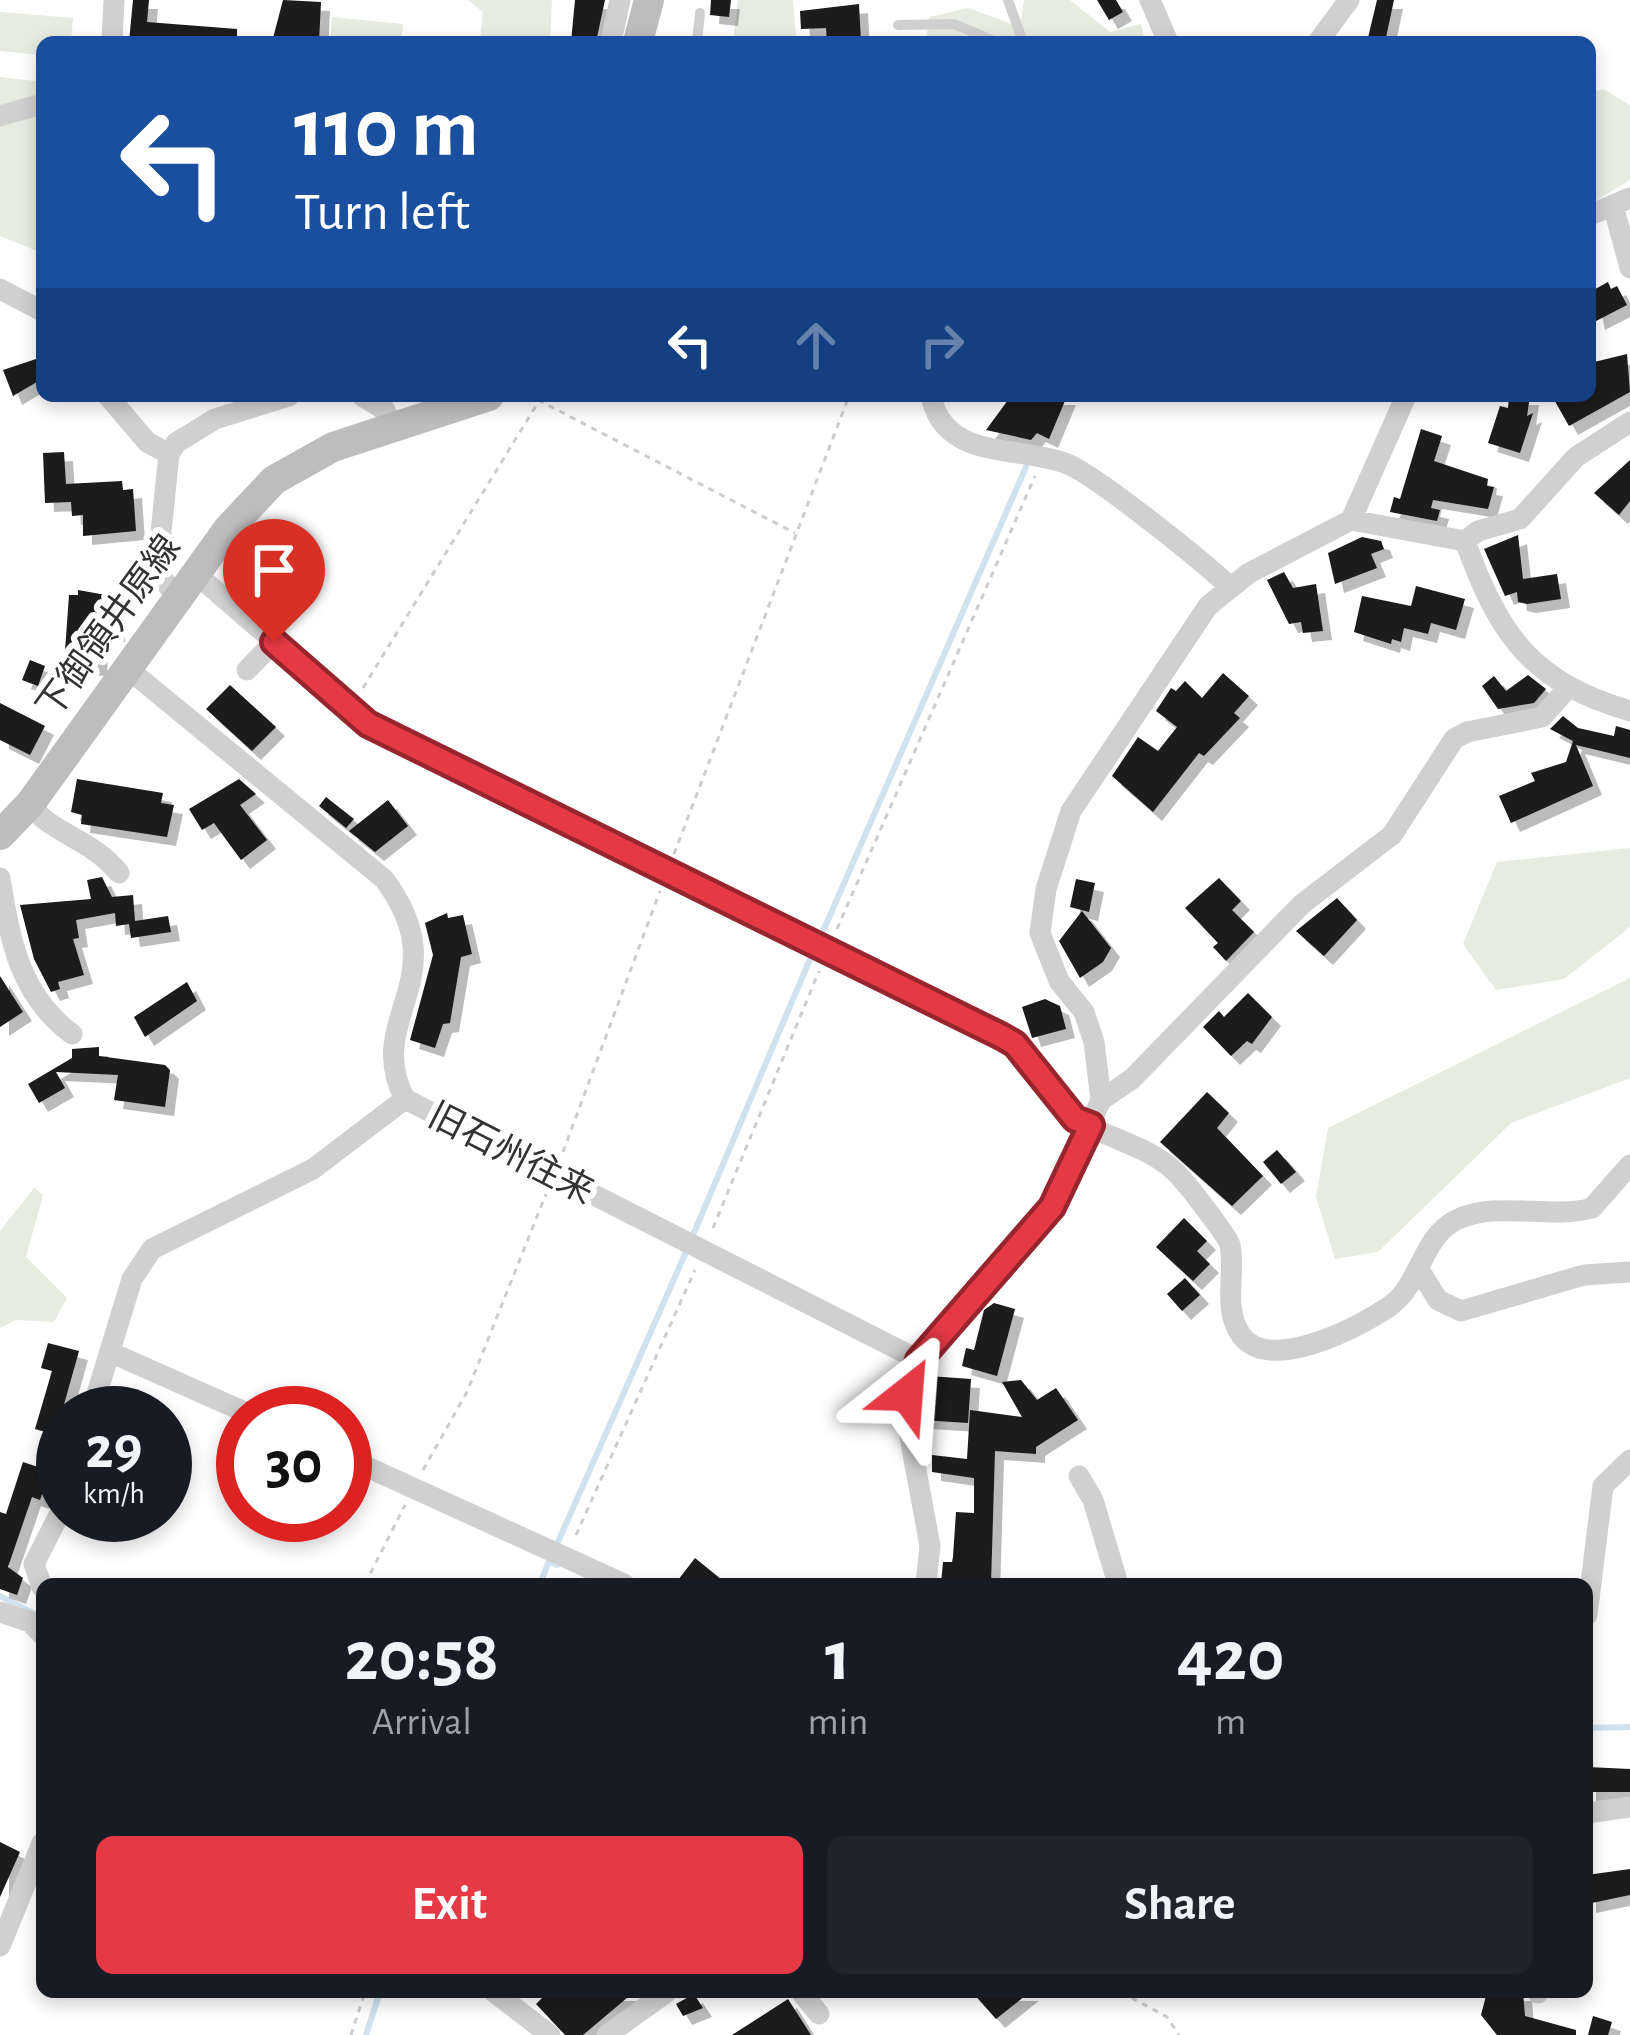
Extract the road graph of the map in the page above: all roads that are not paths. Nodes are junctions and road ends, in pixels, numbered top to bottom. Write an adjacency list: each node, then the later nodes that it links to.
1 (114, 0): 9 (street)
2 (620, 0): 10 (street)
3 (650, 0): 11 (main road)
4 (1008, 0): 14 (lane)
5 (1150, 0): 15 (street)
6 (1348, 0): 16 (street)
7 (700, 13): 12 (lane)
8 (898, 25): 13 (lane)
9 (112, 36)
10 (612, 36)
11 (640, 36)
12 (698, 36)
13 (983, 36)
14 (1021, 36)
15 (1165, 36)
16 (1322, 36)
17 (36, 106): 18 (street)
18 (0, 116)
19 (1622, 201): 20 (street)
20 (1630, 268)
21 (0, 289): 22 (street)
22 (36, 308)
23 (113, 402): 31 (street)
24 (272, 402): 31 (street)
25 (372, 402): 30 (street)
26 (470, 402): 30 (main road, 下御領井原線)
27 (938, 402): 35 (street)
28 (1403, 402): 32 (street)
29 (1630, 422): 33 (street)
30 (392, 427): 34 (main road, 下御領井原線)
31 (169, 454): 34 (street)
32 (1351, 520): 33 (street); 35 (street)
33 (1465, 542): 39 (street)
34 (186, 586): 36 (street); 37 (main road, 下御領井原線)
35 (1229, 586): 47 (street)
36 (274, 642): 38 (street); 48 (street)
37 (127, 668): 41 (main road, 下御領井原線); 46 (street, 旧石州往来)
38 (247, 670)
39 (1567, 689): 40 (street); 47 (street)
40 (1630, 710)
41 (30, 804): 42 (main road, 下御領井原線); 43 (street)
42 (0, 835)
43 (119, 873)
44 (0, 878): 45 (street)
45 (72, 1034)
46 (405, 1099): 52 (street); 53 (street, 旧石州往来)
47 (1101, 1100): 48 (street)
48 (1091, 1125): 50 (street); 53 (street)
49 (1630, 1165): 50 (street)
50 (1418, 1268): 51 (street)
51 (1630, 1272)
52 (112, 1353): 54 (street); 55 (street)
53 (919, 1360): 62 (street)
54 (101, 1386)
55 (216, 1399)
56 (1630, 1460): 64 (street)
57 (372, 1469): 61 (street)
58 (1079, 1476): 63 (street)
59 (45, 1542): 60 (street)
60 (39, 1578)
61 (612, 1578)
62 (927, 1578)
63 (1116, 1578)
64 (1592, 1578)
65 (0, 1612): 66 (street)
66 (36, 1626)
67 (1630, 1807): 68 (street)
68 (1593, 1813)
69 (36, 1858): 70 (street)
70 (0, 1946)
71 (502, 1998): 75 (street)
72 (660, 1998): 76 (street)
73 (806, 1998): 74 (street)
74 (819, 2014)
75 (550, 2035)
76 (608, 2035)

